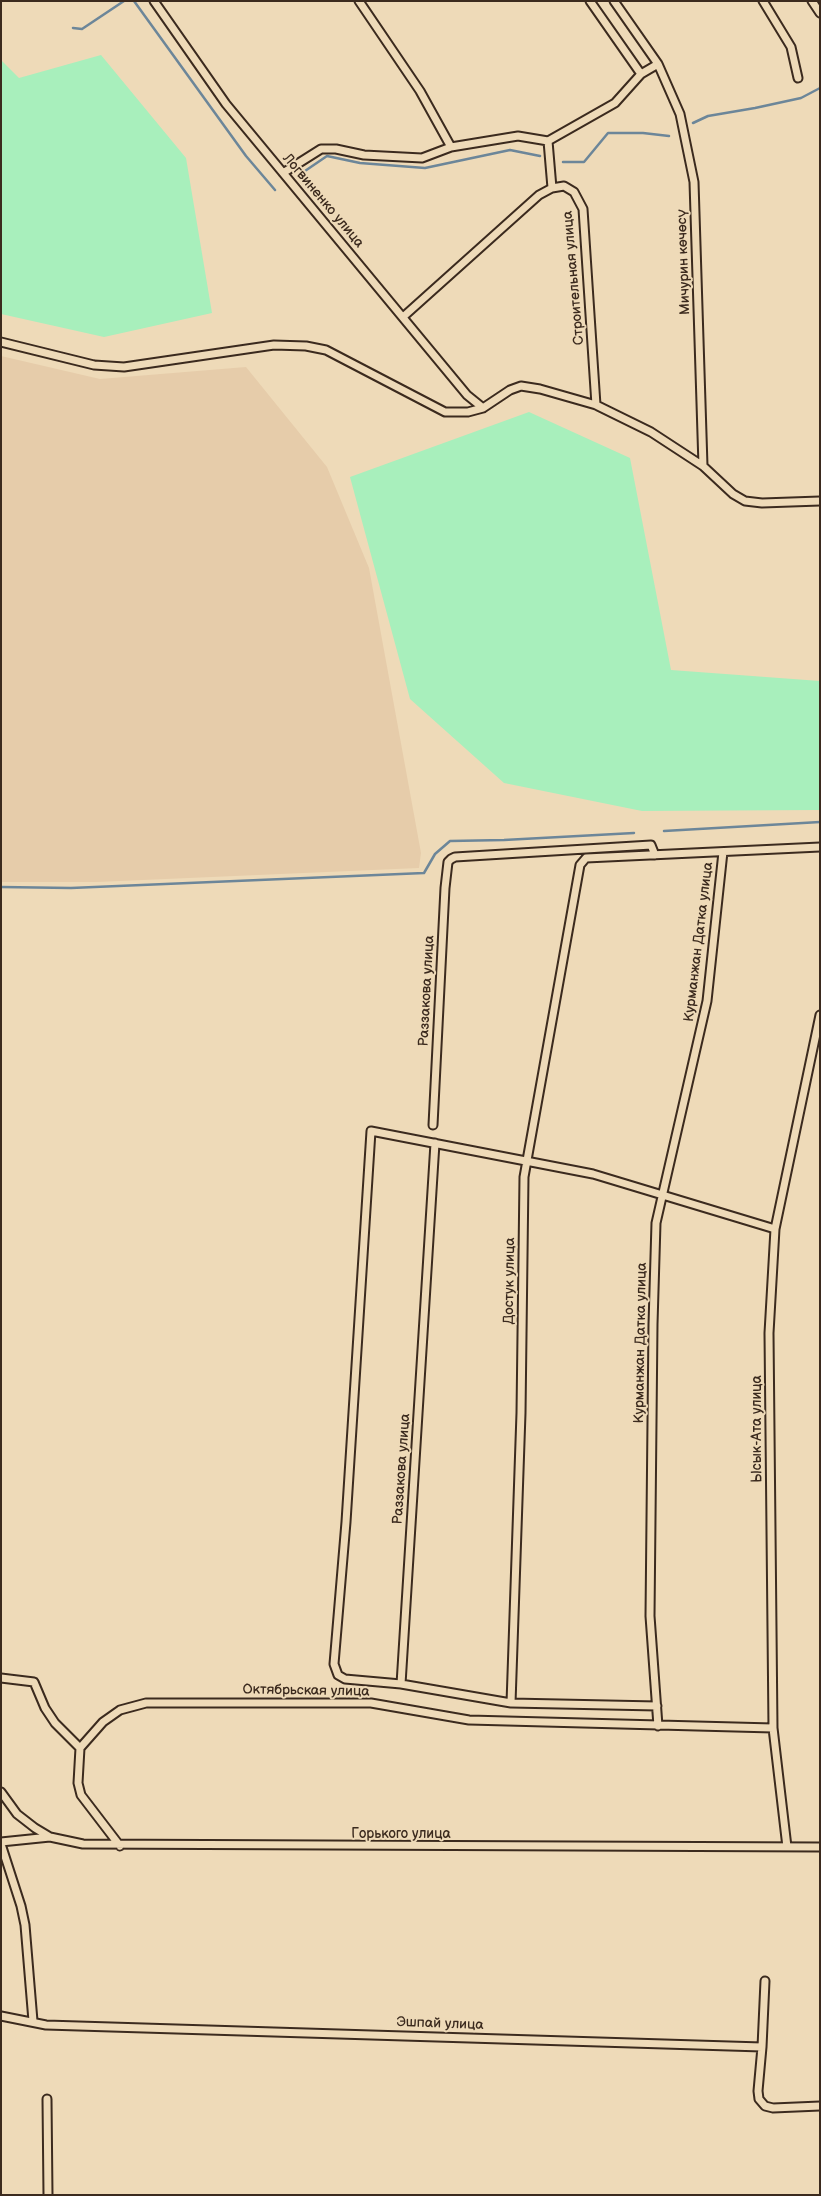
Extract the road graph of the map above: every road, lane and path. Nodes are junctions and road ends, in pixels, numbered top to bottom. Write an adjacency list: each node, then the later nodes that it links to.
1 (154, 1): 13 (street, Логвиненко улица)
2 (359, 1): 12 (street)
3 (590, 1): 9 (street)
4 (614, 1): 8 (street, Мичурин көчөсү)
5 (763, 1): 10 (street)
6 (812, 1): 7 (street)
7 (820, 13)
8 (658, 64): 9 (street); 19 (street, Мичурин көчөсү)
9 (641, 74): 11 (street)
10 (798, 78)
11 (548, 141): 12 (street); 14 (street)
12 (451, 147): 13 (street)
13 (283, 173): 15 (street, Логвиненко улица)
14 (552, 188): 15 (street); 17 (street, Строительная улица)
15 (402, 318): 18 (street, Логвиненко улица)
16 (1, 342): 18 (street)
17 (596, 405): 18 (street); 19 (street)
18 (483, 408)
19 (703, 466): 20 (street)
20 (820, 501)
21 (820, 847): 22 (street)
22 (723, 852): 23 (street); 28 (street, Курманжан Датка улица)
23 (655, 855): 25 (street, Раззакова улица); 27 (street, Достук улица)
24 (820, 1015): 29 (street, Ысык-Ата улица)
25 (433, 1125)
26 (435, 1143): 27 (street); 31 (street, Раззакова улица); 31 (street)
27 (526, 1161): 28 (street); 32 (street, Достук улица)
28 (662, 1194): 29 (street); 33 (street, Курманжан Датка улица)
29 (775, 1229): 35 (street, Ысык-Ата улица)
30 (1, 1678): 36 (street)
31 (401, 1684): 32 (street)
32 (511, 1703): 33 (street)
33 (657, 1706): 34 (street, Курманжан Датка улица)
34 (658, 1726): 35 (street); 36 (street, Октябрьская улица)
35 (772, 1728): 41 (street, Ысык-Ата улица)
36 (80, 1748): 40 (street)
37 (1, 1792): 38 (street, Горького улица)
38 (50, 1837): 39 (street); 40 (street, Горького улица)
39 (1, 1843): 45 (street)
40 (120, 1846): 41 (street, Горького улица)
41 (786, 1847): 42 (street, Горького улица)
42 (820, 1847)
43 (765, 1981): 46 (street)
44 (1, 2016): 45 (street, Эшпай улица)
45 (33, 2021): 46 (street, Эшпай улица)
46 (762, 2047): 48 (street)
47 (47, 2099): 49 (street)
48 (820, 2106)
49 (48, 2195)

